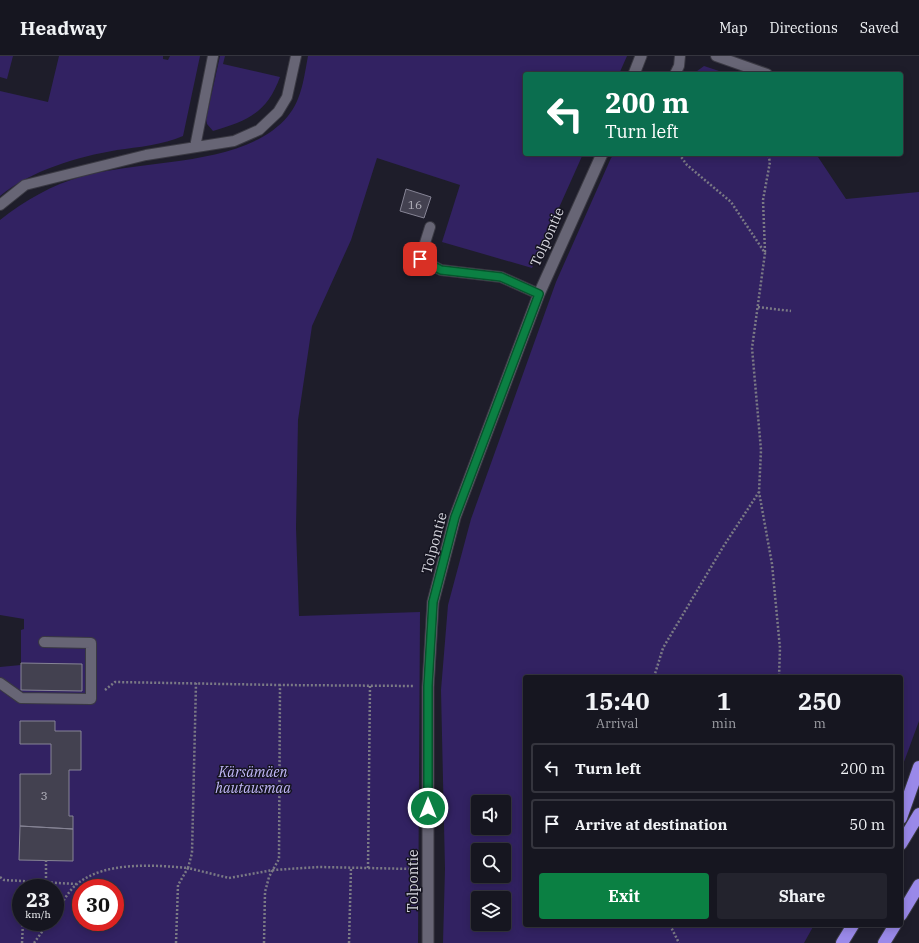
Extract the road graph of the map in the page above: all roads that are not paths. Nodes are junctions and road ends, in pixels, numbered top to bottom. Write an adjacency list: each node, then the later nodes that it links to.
1 (212, 56): 9 (lane)
2 (296, 56): 9 (lane)
3 (640, 56): 6 (street)
4 (680, 56): 7 (lane)
5 (716, 56): 8 (lane)
6 (635, 72)
7 (676, 72)
8 (762, 72)
9 (195, 147): 11 (lane)
10 (601, 156): 13 (street, Tolpontie)
11 (0, 205)
12 (430, 227): 13 (lane)
13 (539, 294): 24 (street, Tolpontie)
14 (44, 642): 15 (lane)
15 (0, 683)
16 (919, 767): 17 (highway)
17 (903, 812)
18 (919, 814): 19 (highway)
19 (903, 841)
20 (919, 885): 21 (highway)
21 (903, 912)
22 (852, 927): 25 (highway)
23 (894, 927): 26 (highway)
24 (428, 943)
25 (842, 943)
26 (884, 943)

